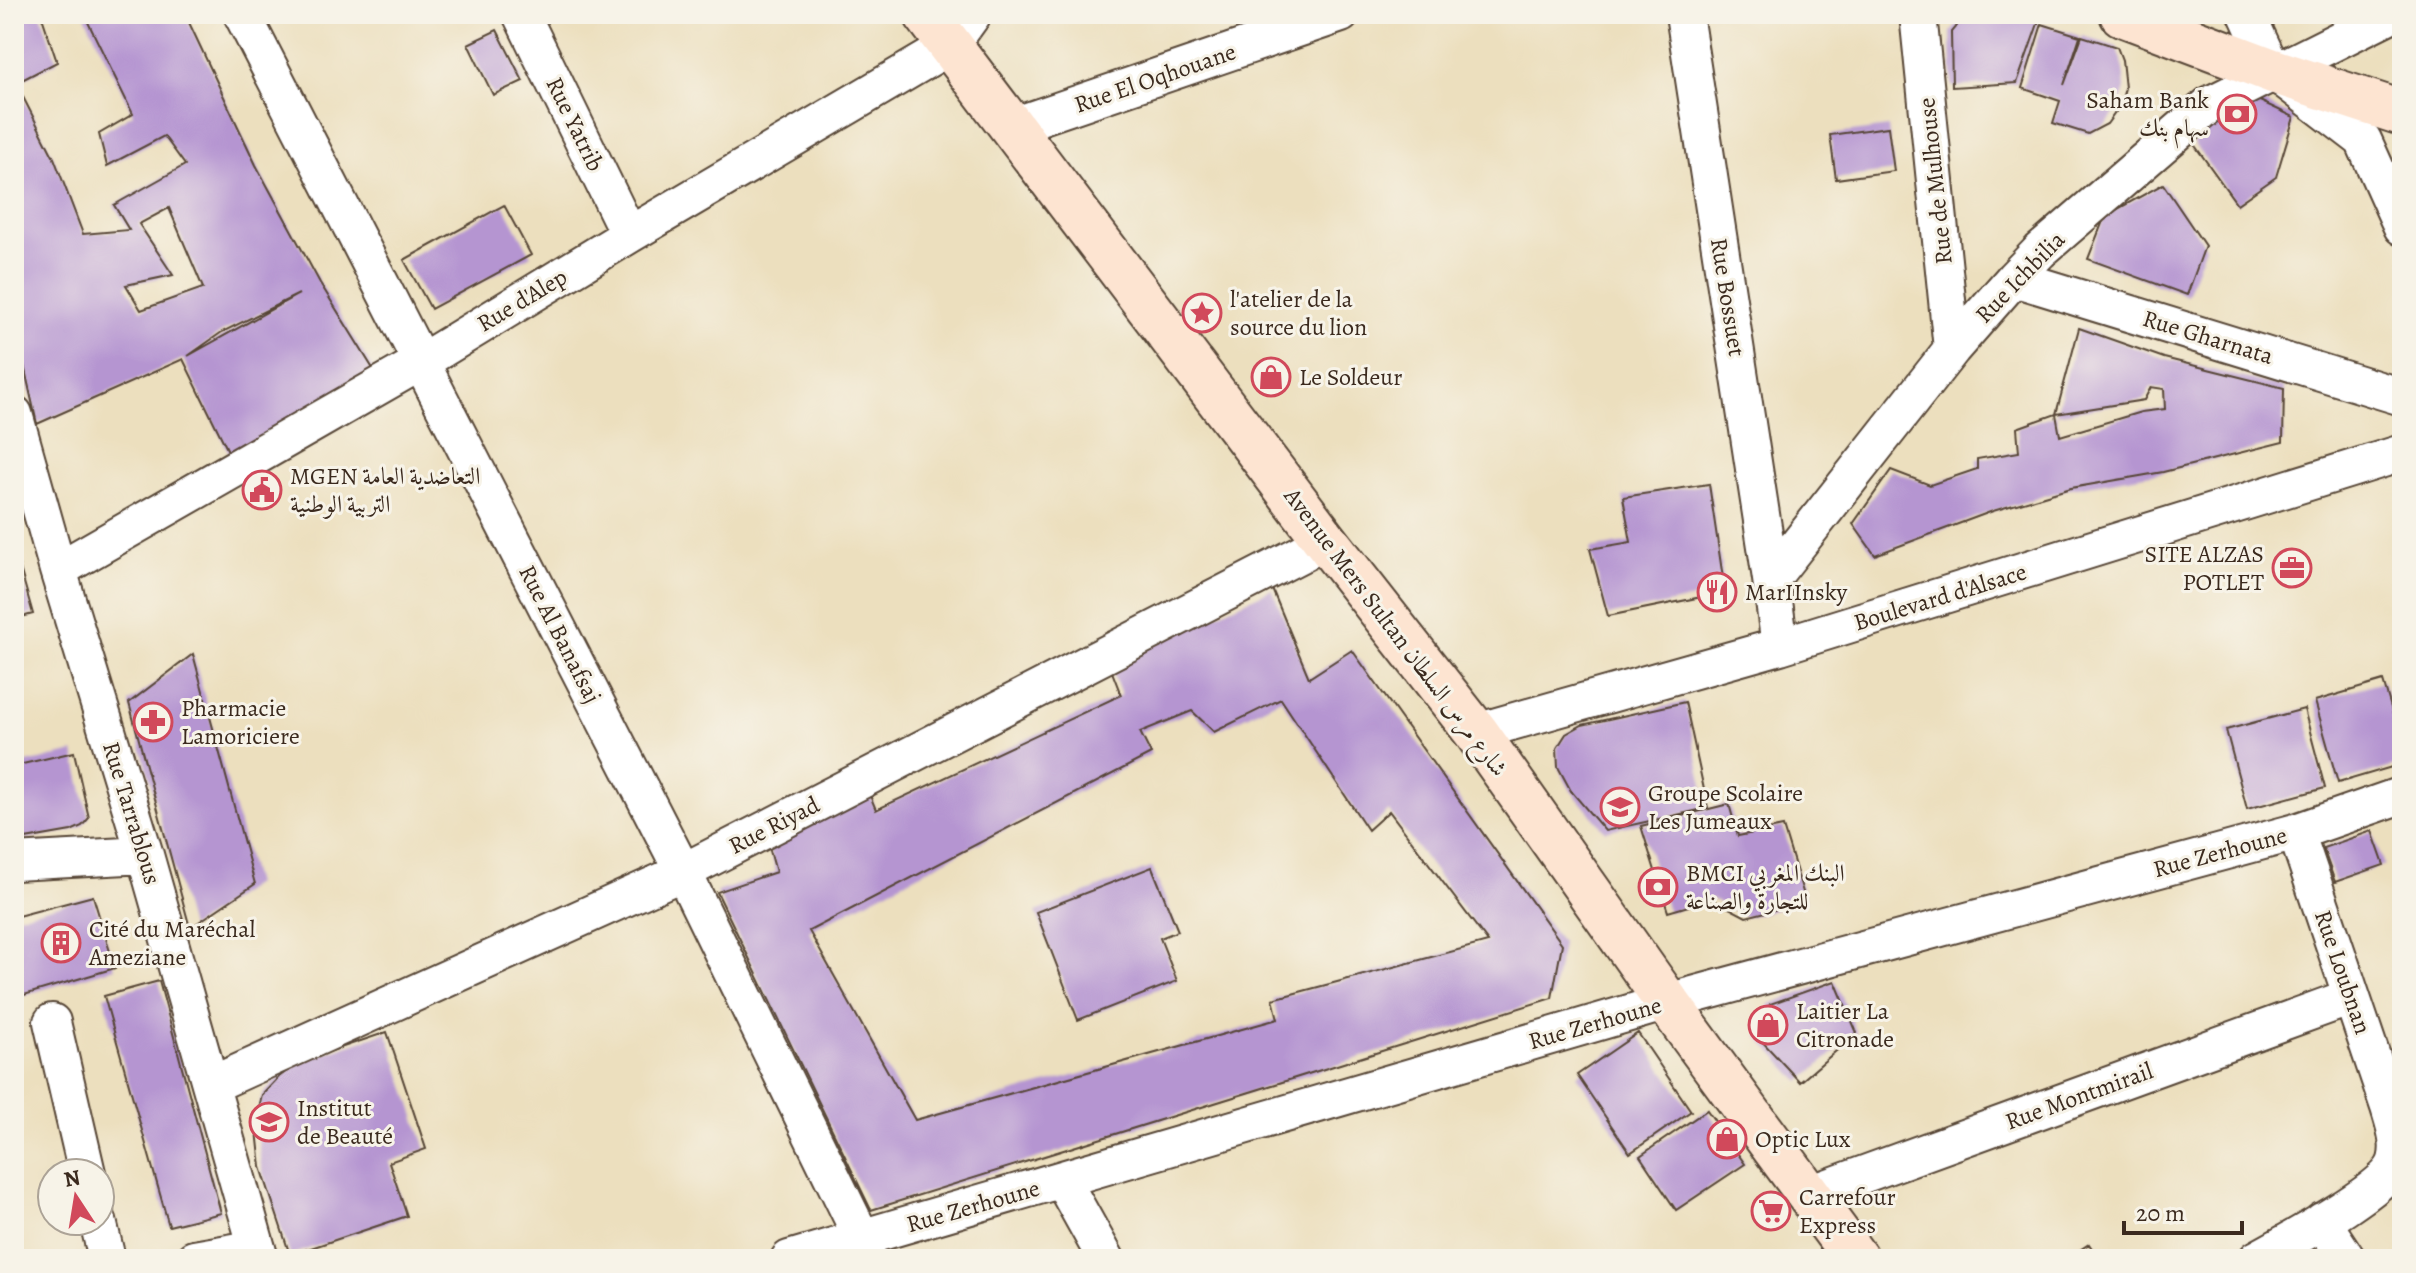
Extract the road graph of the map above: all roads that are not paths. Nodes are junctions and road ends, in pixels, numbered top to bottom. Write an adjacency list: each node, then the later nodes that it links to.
1 (242, 14): 17 (street, Rue Al Banafsaj)
2 (521, 14): 14 (street, Rue Yatrib)
3 (1341, 14): 12 (street, Rue El Oqhouane)
4 (1684, 14): 23 (street, Rue Bossuet)
5 (1918, 14): 16 (street, Rue de Mulhouse)
6 (2122, 14): 10 (street)
7 (2247, 14): 10 (street)
8 (2391, 14): 10 (street, Rue Ichbilia)
9 (950, 25): 12 (street, Avenue Mers Sultan شارع مرس السلطان); 14 (street, Rue d'Alep)
10 (2273, 71): 11 (street); 13 (street); 15 (street, Rue Ichbilia)
11 (2402, 113)
12 (1013, 126): 21 (street, Avenue Mers Sultan شارع مرس السلطان)
13 (2402, 227)
14 (629, 235): 17 (street, Rue d'Alep)
15 (2014, 278): 16 (street, Rue Ichbilia); 18 (street, Rue Gharnata)
16 (1952, 349): 23 (street, Rue Ichbilia)
17 (421, 362): 22 (street, Rue d'Alep); 30 (street, Rue Al Banafsaj)
18 (2402, 397)
19 (14, 414): 22 (street, Rue Tarrablous)
20 (2402, 453): 24 (street, Boulevard d'Alsace)
21 (1326, 541): 25 (street, Avenue Mers Sultan شارع مرس السلطان); 30 (street, Rue Riyad)
22 (58, 570): 28 (street, Rue Tarrablous)
23 (1771, 579): 24 (street)
24 (1780, 646): 25 (street, Boulevard d'Alsace)
25 (1476, 732): 32 (street, Avenue Mers Sultan شارع مرس السلطان)
26 (2402, 795): 27 (street, Rue Zerhoune)
27 (2296, 832): 31 (street, Rue Loubnan); 32 (street, Rue Zerhoune)
28 (145, 855): 29 (street); 34 (street, Rue Tarrablous)
29 (14, 862)
30 (683, 872): 34 (street, Rue Riyad); 40 (street, Rue Al Banafsaj)
31 (2351, 997): 37 (street, Rue Montmirail); 38 (street, Rue Loubnan)
32 (1667, 1002): 36 (street, Rue Zerhoune); 37 (street, Avenue Mers Sultan شارع مرس السلطان)
33 (52, 1022): 35 (street)
34 (211, 1085): 41 (street, Rue Tarrablous)
35 (83, 1157)
36 (1062, 1180): 40 (street, Rue Zerhoune); 45 (street)
37 (1807, 1195): 46 (street, Avenue Mers Sultan شارع مرس السلطان)
38 (2322, 1221): 47 (street); 48 (street)
39 (102, 1237): 42 (street)
40 (865, 1248): 44 (street, Rue Zerhoune)
41 (258, 1254): 43 (street)
42 (107, 1259)
43 (194, 1259)
44 (789, 1259)
45 (1106, 1259)
46 (1856, 1259)
47 (2257, 1259)
48 (2347, 1259)

